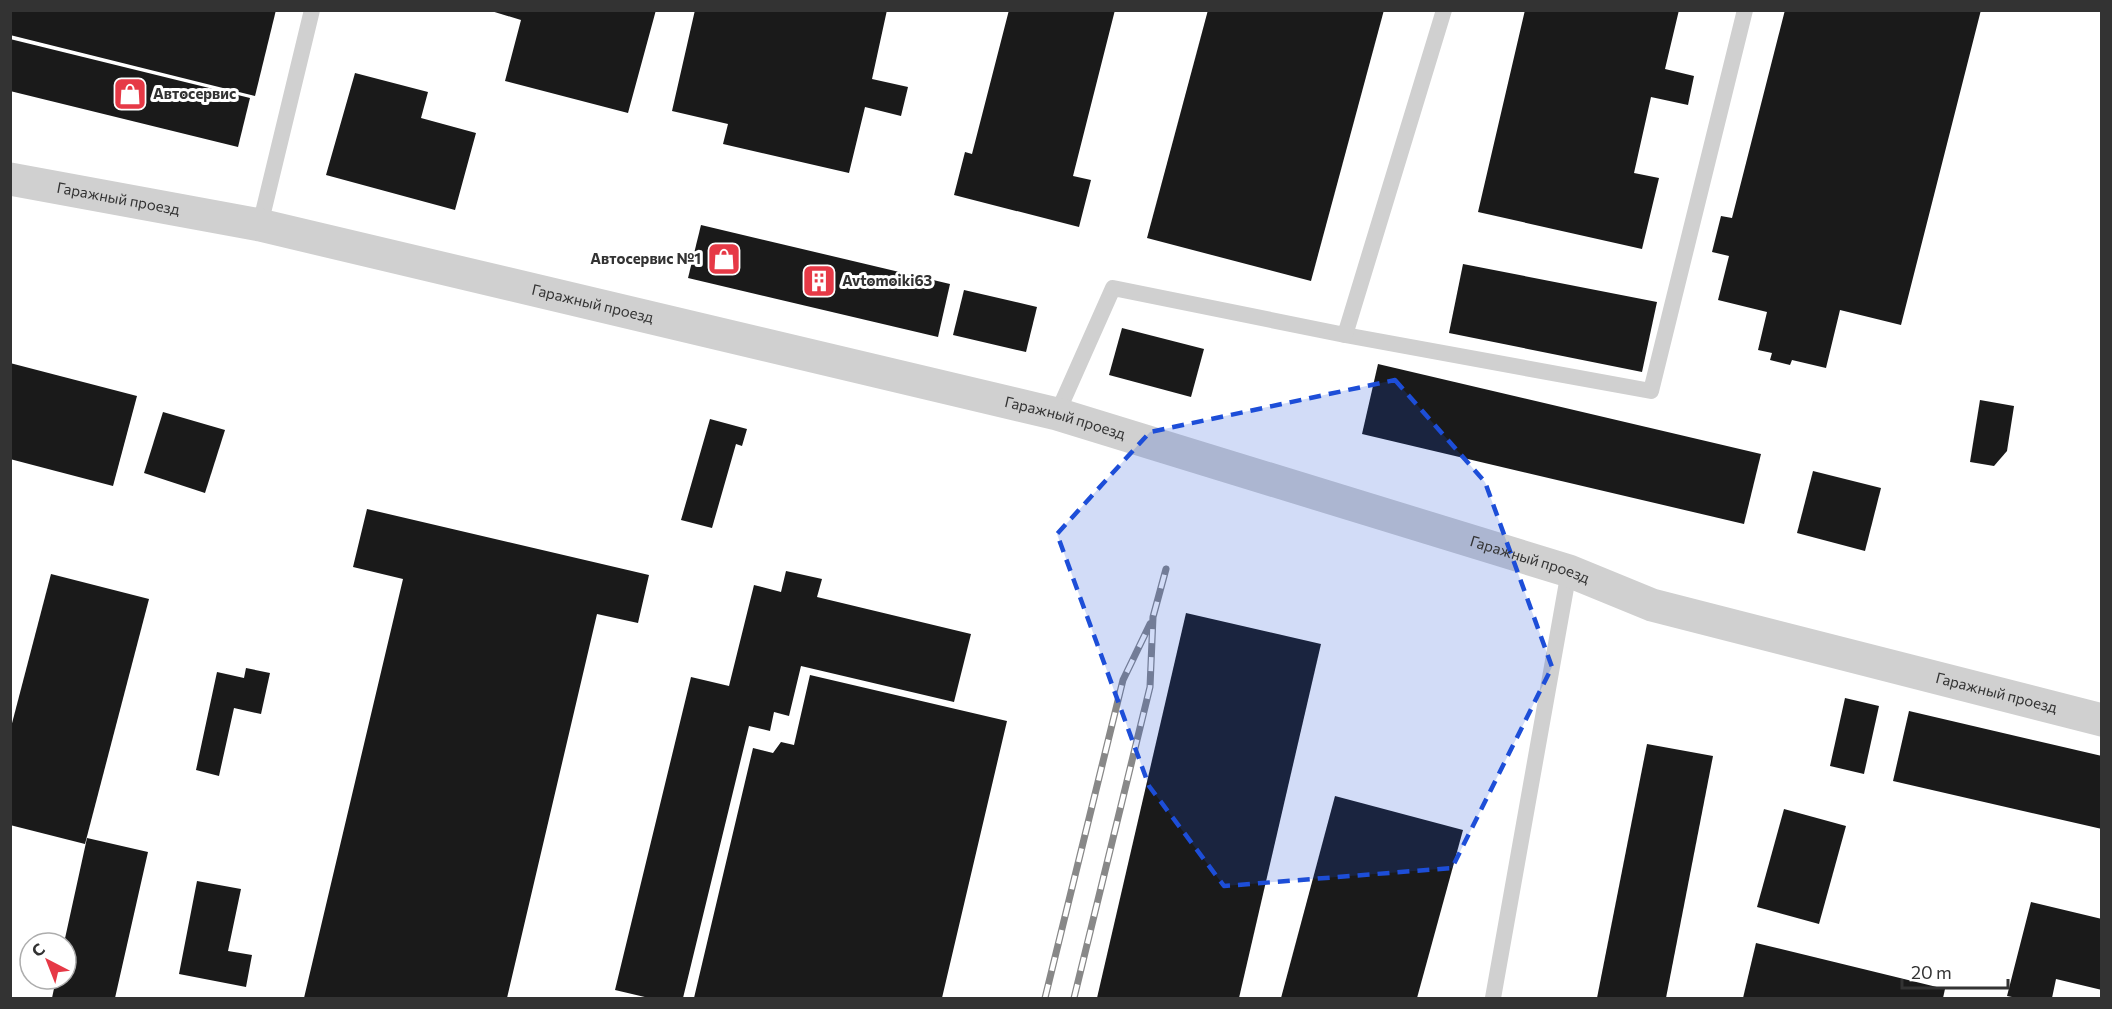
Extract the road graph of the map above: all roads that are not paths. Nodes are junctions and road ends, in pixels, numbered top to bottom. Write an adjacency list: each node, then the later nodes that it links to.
1 (312, 10): 5 (lane)
2 (1444, 10): 6 (lane)
3 (1745, 10): 6 (lane)
4 (10, 179): 5 (street, Гаражный проезд)
5 (260, 225): 7 (street, Гаражный проезд)
6 (1345, 335): 7 (lane)
7 (1057, 414): 8 (street, Гаражный проезд)
8 (1569, 571): 9 (street, Гаражный проезд); 10 (lane)
9 (2102, 720)
10 (1493, 999)

